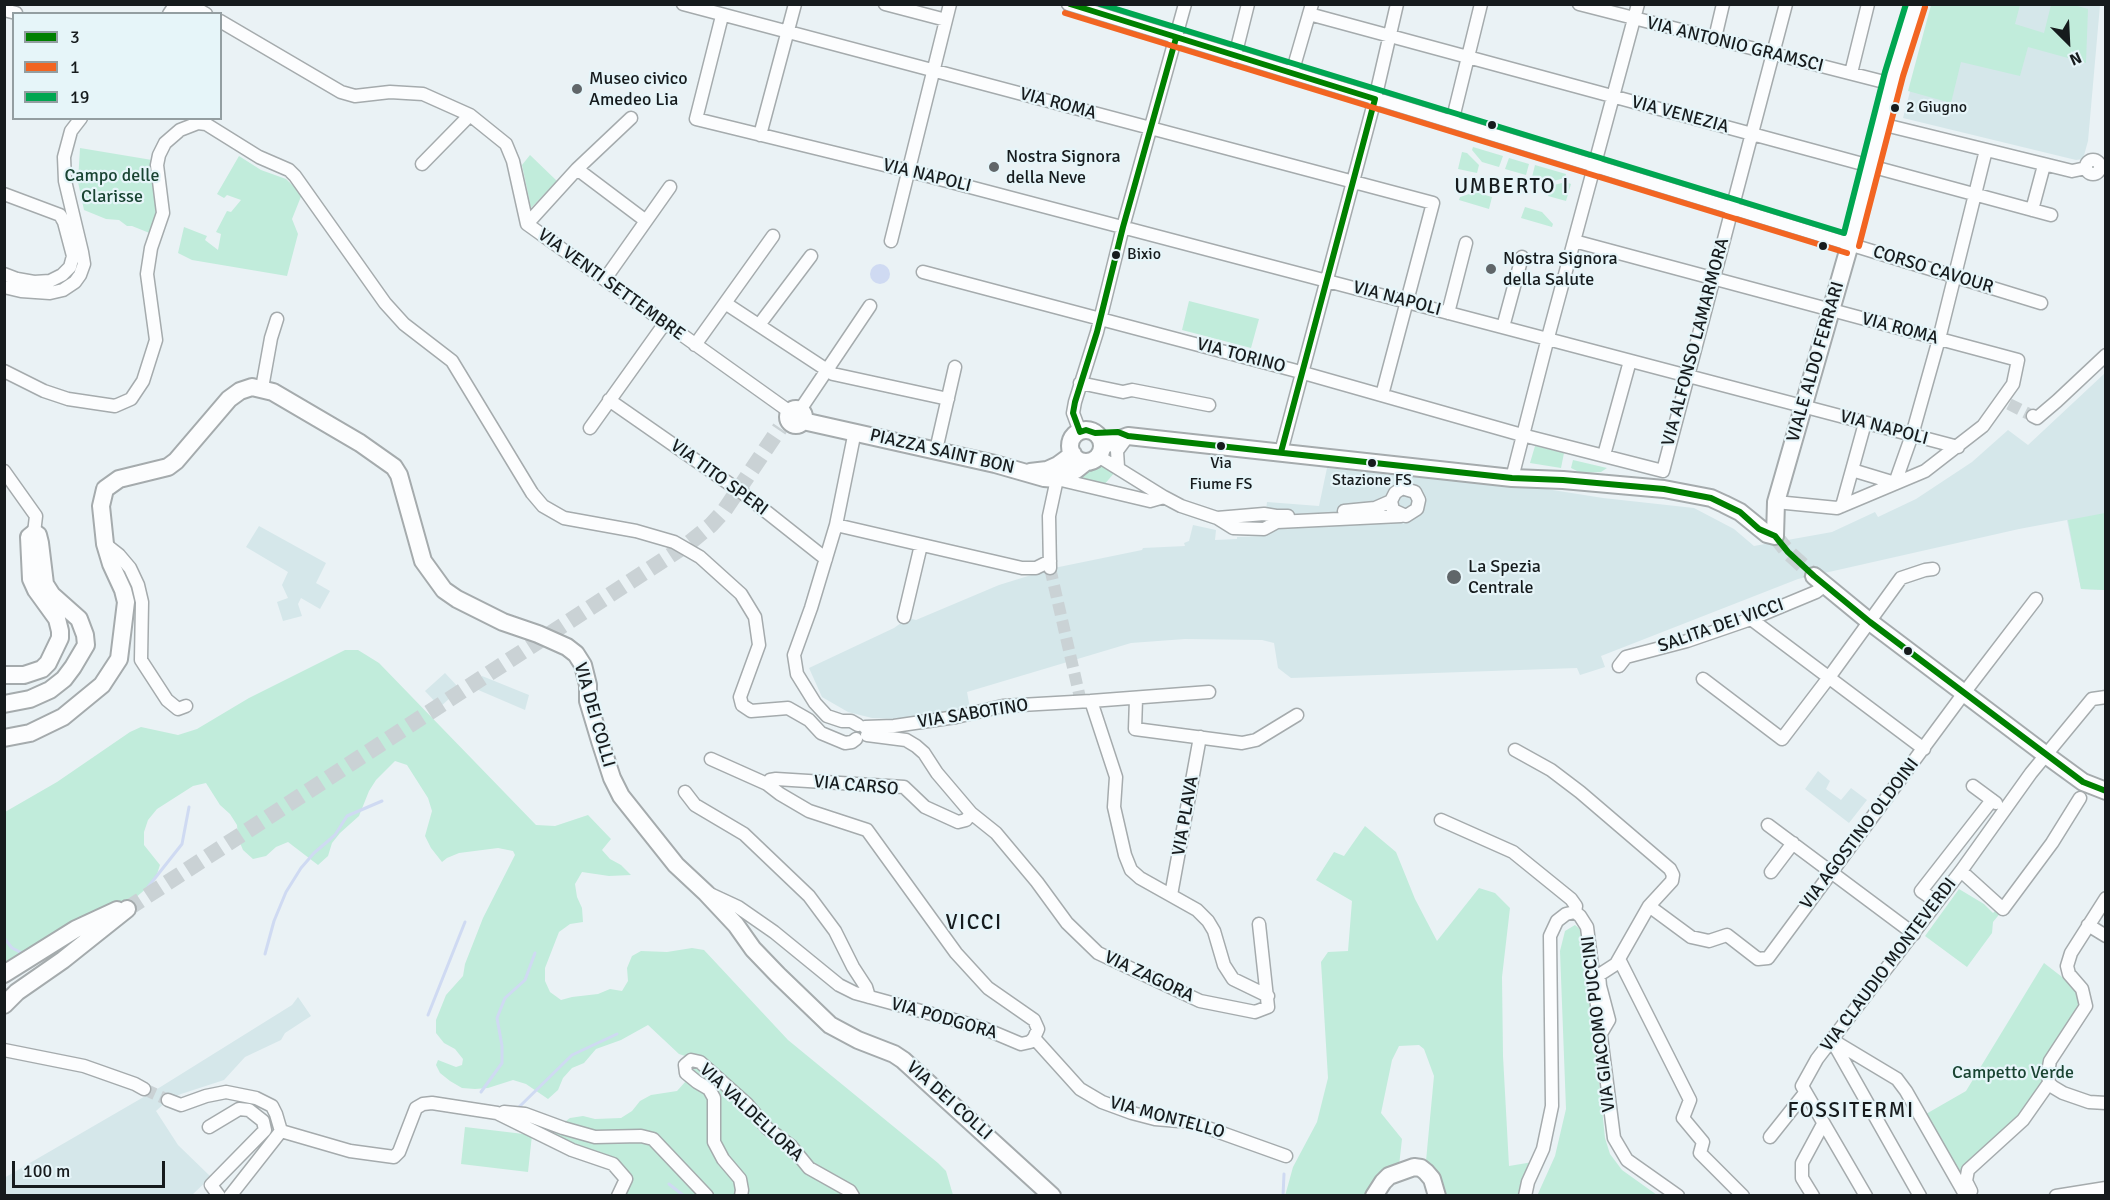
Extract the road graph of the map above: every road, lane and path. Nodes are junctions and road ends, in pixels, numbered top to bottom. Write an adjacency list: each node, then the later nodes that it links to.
1 (684, 4): 20 (street, VIA ROMA)
2 (795, 4): 24 (street)
3 (885, 4): 21 (street)
4 (950, 4): 21 (street)
5 (1068, 4): 16 (street, CORSO CAVOUR)
6 (1185, 4): 26 (street)
7 (1248, 4): 29 (street)
8 (1397, 4): 25 (street)
9 (1481, 4): 30 (street)
10 (1579, 4): 22 (street, VIA ANTONIO GRAMSCI)
11 (1638, 4): 22 (street)
12 (1723, 4): 27 (street)
13 (1786, 4): 28 (street, VIA ALFONSO LAMARMORA)
14 (1868, 4): 33 (street)
15 (1915, 6): 34 (street, VIALE ALDO FERRARI)
16 (1087, 8): 26 (street, CORSO CAVOUR)
17 (1310, 9): 25 (street, VIA VENEZIA); 32 (street)
18 (170, 12): 19 (street)
19 (202, 12)
20 (722, 16): 24 (street, VIA ROMA); 44 (street, VIA NAPOLI)
21 (946, 20): 31 (street)
22 (1634, 20): 27 (street, VIA ANTONIO GRAMSCI); 35 (street)
23 (222, 22): 37 (street, VIA VENTI SETTEMBRE)
24 (787, 33): 31 (street, VIA ROMA); 44 (street)
25 (1390, 36): 30 (street, VIA VENEZIA); 36 (street)
26 (1176, 38): 29 (street, CORSO CAVOUR); 42 (street)
27 (1715, 38): 28 (street, VIA ANTONIO GRAMSCI)
28 (1773, 53): 33 (street, VIA ANTONIO GRAMSCI); 43 (street, VIA ALFONSO LAMARMORA)
29 (1234, 56): 32 (street, CORSO CAVOUR)
30 (1468, 57): 35 (street, VIA VENEZIA); 40 (street)
31 (934, 71): 42 (street, VIA ROMA); 52 (street)
32 (1292, 73): 36 (street, CORSO CAVOUR)
33 (1851, 74): 34 (street, VIA ANTONIO GRAMSCI)
34 (1892, 84): 41 (street, VIALE ALDO FERRARI)
35 (1612, 96): 43 (street, VIA VENEZIA); 48 (street)
36 (1375, 99): 40 (street, CORSO CAVOUR); 54 (street)
37 (470, 115): 47 (street); 62 (street, VIA VENTI SETTEMBRE)
38 (631, 118): 50 (street)
39 (79, 120): 77 (street)
40 (1452, 122): 48 (street, CORSO CAVOUR)
41 (1890, 126): 45 (street); 49 (street, VIALE ALDO FERRARI); 53 (street)
42 (1151, 129): 54 (street, VIA ROMA); 63 (street)
43 (1751, 134): 49 (street, VIA VENEZIA); 58 (street, VIA ALFONSO LAMARMORA)
44 (760, 135): 52 (street, VIA NAPOLI)
45 (1985, 154): 51 (street); 57 (street)
46 (2103, 162): 53 (street)
47 (422, 164)
48 (1593, 166): 58 (street, CORSO CAVOUR); 66 (street)
49 (1870, 166): 57 (street, VIA VENEZIA); 68 (street, VIALE ALDO FERRARI)
50 (577, 169): 61 (street); 62 (street)
51 (2043, 169): 53 (street); 59 (street)
52 (909, 171): 63 (street, VIA NAPOLI); 65 (street)
53 (2082, 173)
54 (1352, 182): 76 (street); 78 (street, VIA ROMA)
55 (670, 187): 61 (street)
56 (4, 194): 72 (street)
57 (1975, 195): 59 (street, VIA VENEZIA); 73 (street)
58 (1731, 208): 68 (street, CORSO CAVOUR); 74 (street, VIA ALFONSO LAMARMORA)
59 (2032, 210): 60 (street, VIA VENEZIA)
60 (2051, 215)
61 (646, 221): 75 (street)
62 (527, 224): 75 (street, VIA VENTI SETTEMBRE)
63 (1124, 227): 76 (street, VIA NAPOLI); 85 (street)
64 (773, 236): 79 (street)
65 (891, 241)
66 (1574, 241): 74 (street, VIA ROMA); 89 (street)
67 (1466, 243): 83 (street)
68 (1850, 244): 73 (street, CORSO CAVOUR); 82 (street, VIALE ALDO FERRARI)
69 (811, 256): 87 (street)
70 (1522, 257): 88 (street)
71 (923, 272): 85 (street, VIA TORINO)
72 (4, 274)
73 (1954, 276): 80 (street, CORSO CAVOUR); 90 (street)
74 (1713, 278): 82 (street, VIA ROMA); 98 (street, VIA ALFONSO LAMARMORA)
75 (604, 279): 86 (street, VIA VENTI SETTEMBRE)
76 (1325, 281): 78 (street, VIA NAPOLI); 97 (street)
77 (4, 287)
78 (1407, 302): 83 (street, VIA NAPOLI); 101 (street)
79 (725, 303): 87 (street); 91 (street)
80 (2041, 303)
81 (870, 306): 95 (street)
82 (1831, 310): 90 (street, VIA ROMA); 105 (street, VIALE ALDO FERRARI)
83 (1448, 313): 88 (street, VIA NAPOLI)
84 (277, 318): 100 (street)
85 (1101, 318): 97 (street, VIA TORINO); 99 (street)
86 (666, 323): 91 (street, VIA VENTI SETTEMBRE); 103 (street)
87 (759, 325): 95 (street)
88 (1503, 327): 89 (street, VIA NAPOLI)
89 (1548, 339): 93 (street, VIA NAPOLI); 111 (street)
90 (1939, 339): 112 (street); 115 (street, VIA ROMA)
91 (696, 345): 107 (street, VIA VENTI SETTEMBRE)
92 (2106, 355): 106 (street)
93 (1630, 361): 98 (street, VIA NAPOLI); 118 (street)
94 (955, 367): 102 (street)
95 (827, 370): 102 (street); 107 (street)
96 (4, 371): 157 (street)
97 (1301, 372): 101 (street, VIA TORINO); 117 (street)
98 (1687, 376): 105 (street, VIA NAPOLI); 122 (street, VIA ALFONSO LAMARMORA)
99 (1080, 383): 104 (street); 114 (street)
100 (262, 388): 136 (street); 178 (street, VIA DEI COLLI)
101 (1382, 395): 111 (street, VIA TORINO)
102 (948, 399): 116 (street)
103 (609, 400): 109 (street); 138 (street, VIA TITO SPERI)
104 (1209, 405)
105 (1804, 406): 108 (street, VIA NAPOLI); 129 (street, VIALE ALDO FERRARI)
106 (2033, 416)
107 (793, 419): 110 (street, VIA VENTI SETTEMBRE)
108 (1865, 423): 112 (street, VIA NAPOLI); 120 (street)
109 (590, 428)
110 (855, 431): 116 (street, PIAZZA SAINT BON); 134 (street)
111 (1522, 435): 118 (street, VIA TORINO); 124 (street)
112 (1912, 435): 115 (street, VIA NAPOLI); 126 (street)
113 (1128, 436): 114 (street); 117 (street); 119 (street)
114 (1089, 447): 119 (street); 123 (street, PIAZZA SAINT BON); 125 (street)
115 (1958, 447): 126 (street)
116 (936, 450): 123 (street, PIAZZA SAINT BON)
117 (1281, 452): 124 (street)
118 (1604, 455): 122 (street, VIA TORINO)
119 (1118, 467): 127 (street)
120 (1852, 470): 126 (street); 130 (street)
121 (4, 471): 135 (street)
122 (1663, 471)
123 (1029, 473): 125 (street, PIAZZA SAINT BON)
124 (1512, 478): 131 (street)
125 (1057, 479): 127 (street); 137 (street)
126 (1895, 483): 130 (street)
127 (1164, 497): 133 (street)
128 (1391, 501): 132 (street); 132 (street); 133 (street)
129 (1776, 505): 130 (street); 131 (street); 131 (street, VIALE ALDO FERRARI)
130 (1842, 506)
131 (1740, 512)
132 (1401, 516): 133 (street)
133 (1271, 521)
134 (836, 525): 137 (street); 138 (street)
135 (34, 533): 146 (street); 154 (street)
136 (105, 544): 155 (street); 159 (street)
137 (921, 545): 142 (street)
138 (826, 559): 157 (street)
139 (1933, 569): 144 (street)
140 (1819, 581): 143 (street, SALITA DEI VICCI); 144 (street)
141 (2036, 599): 150 (street, VIA AGOSTINO OLDOINI)
142 (904, 617)
143 (1752, 619): 145 (street, SALITA DEI VICCI); 147 (street)
144 (1870, 622): 147 (street); 150 (street)
145 (1619, 666)
146 (4, 675)
147 (1830, 676): 148 (street); 160 (street)
148 (1703, 679)
149 (1209, 692): 152 (street, VIA SABOTINO)
150 (1964, 693): 160 (street, VIA AGOSTINO OLDOINI); 162 (street)
151 (2106, 697): 162 (street, VIA CLAUDIO MONTEVERDI)
152 (1136, 699): 153 (street, VIA SABOTINO); 158 (street)
153 (1086, 701): 157 (street, VIA SABOTINO); 179 (street)
154 (4, 704)
155 (186, 706)
156 (1297, 715): 158 (street)
157 (860, 731): 171 (street)
158 (1200, 737): 179 (street, VIA PLAVA)
159 (4, 738)
160 (1924, 748): 177 (street, VIA AGOSTINO OLDOINI)
161 (1515, 750): 182 (street)
162 (2046, 755): 166 (street); 170 (street, VIA CLAUDIO MONTEVERDI)
163 (711, 759): 164 (street, VIA CARSO)
164 (769, 782): 171 (street, VIA CARSO); 194 (street, VIA PODGORA)
165 (1973, 786): 169 (street)
166 (2106, 791)
167 (685, 792): 191 (street)
168 (2080, 798): 175 (street, VIA CLAUDIO MONTEVERDI)
169 (1992, 800): 170 (street); 181 (street)
170 (2005, 809): 175 (street, VIA CLAUDIO MONTEVERDI)
171 (971, 813): 190 (street, VIA ZAGORA)
172 (1441, 820): 183 (street)
173 (1768, 825): 174 (street)
174 (1793, 843): 176 (street); 177 (street)
175 (1961, 871): 181 (street, VIA CLAUDIO MONTEVERDI)
176 (1771, 872)
177 (1830, 872): 182 (street, VIA AGOSTINO OLDOINI); 186 (street)
178 (706, 893): 191 (street, VIA PODGORA); 218 (street, VIA DEI COLLI)
179 (1171, 896): 190 (street)
180 (2106, 898): 185 (street)
181 (1937, 902): 186 (street, VIA CLAUDIO MONTEVERDI)
182 (1649, 906): 188 (street)
183 (1575, 912): 193 (street, VIA GIACOMO PUCCINI); 221 (street, VIA GIACOMO PUCCINI)
184 (1259, 924): 190 (street)
185 (2088, 925): 187 (street); 199 (street)
186 (1914, 934): 195 (street, VIA CLAUDIO MONTEVERDI)
187 (2106, 936)
188 (1619, 959): 193 (street); 223 (street)
189 (4, 974): 192 (street)
190 (1268, 996)
191 (869, 997): 194 (street, VIA PODGORA)
192 (4, 1005)
193 (1599, 1037): 222 (street, VIA GIACOMO PUCCINI)
194 (1034, 1038): 209 (street, VIA MONTELLO)
195 (1832, 1041): 201 (street, VIA CLAUDIO MONTEVERDI); 211 (street); 226 (street)
196 (4, 1050): 197 (street)
197 (28, 1055): 198 (street); 200 (street)
198 (4, 1057)
199 (2049, 1083): 203 (street); 211 (street)
200 (144, 1089)
201 (1805, 1093): 205 (street); 208 (street)
202 (168, 1100): 207 (street)
203 (2106, 1103)
204 (497, 1113): 207 (street); 214 (street); 215 (street)
205 (1823, 1124): 224 (street); 225 (street)
206 (209, 1127): 212 (street)
207 (281, 1131): 213 (street)
208 (1770, 1137)
209 (1286, 1156)
210 (2106, 1188): 227 (street)
211 (1970, 1193)
212 (219, 1196)
213 (230, 1196)
214 (618, 1196)
215 (707, 1196)
216 (741, 1196): 217 (street, VIA VALDELLORA)
217 (853, 1196)
218 (1052, 1196)
219 (1374, 1196): 220 (street)
220 (1437, 1196)
221 (1525, 1196)
222 (1678, 1196)
223 (1743, 1196)
224 (1813, 1196)
225 (1866, 1196)
226 (1920, 1196)
227 (2056, 1196)

